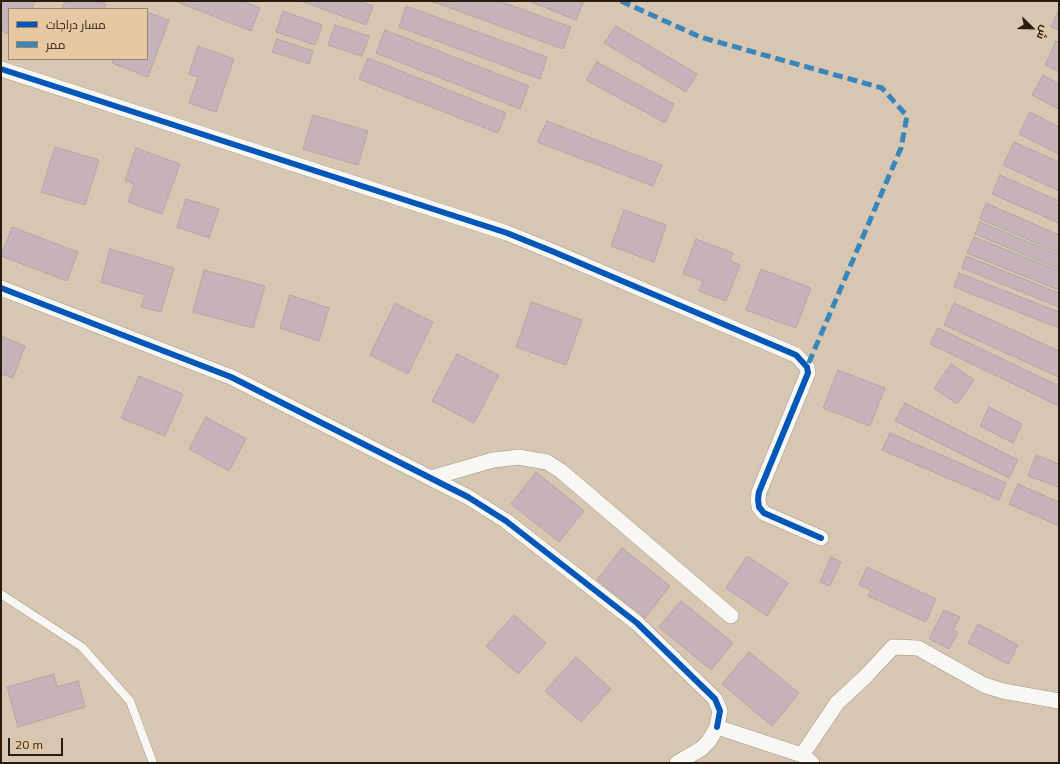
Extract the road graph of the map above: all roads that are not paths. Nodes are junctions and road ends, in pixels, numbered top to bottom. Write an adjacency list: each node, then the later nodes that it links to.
1 (1, 69): 4 (street)
2 (1, 288): 3 (street)
3 (431, 478): 6 (street); 8 (street)
4 (821, 538)
5 (1, 594): 10 (lane)
6 (731, 616)
7 (1059, 701): 9 (street)
8 (717, 727): 9 (street); 11 (street)
9 (807, 759)
10 (153, 763)
11 (677, 763)

